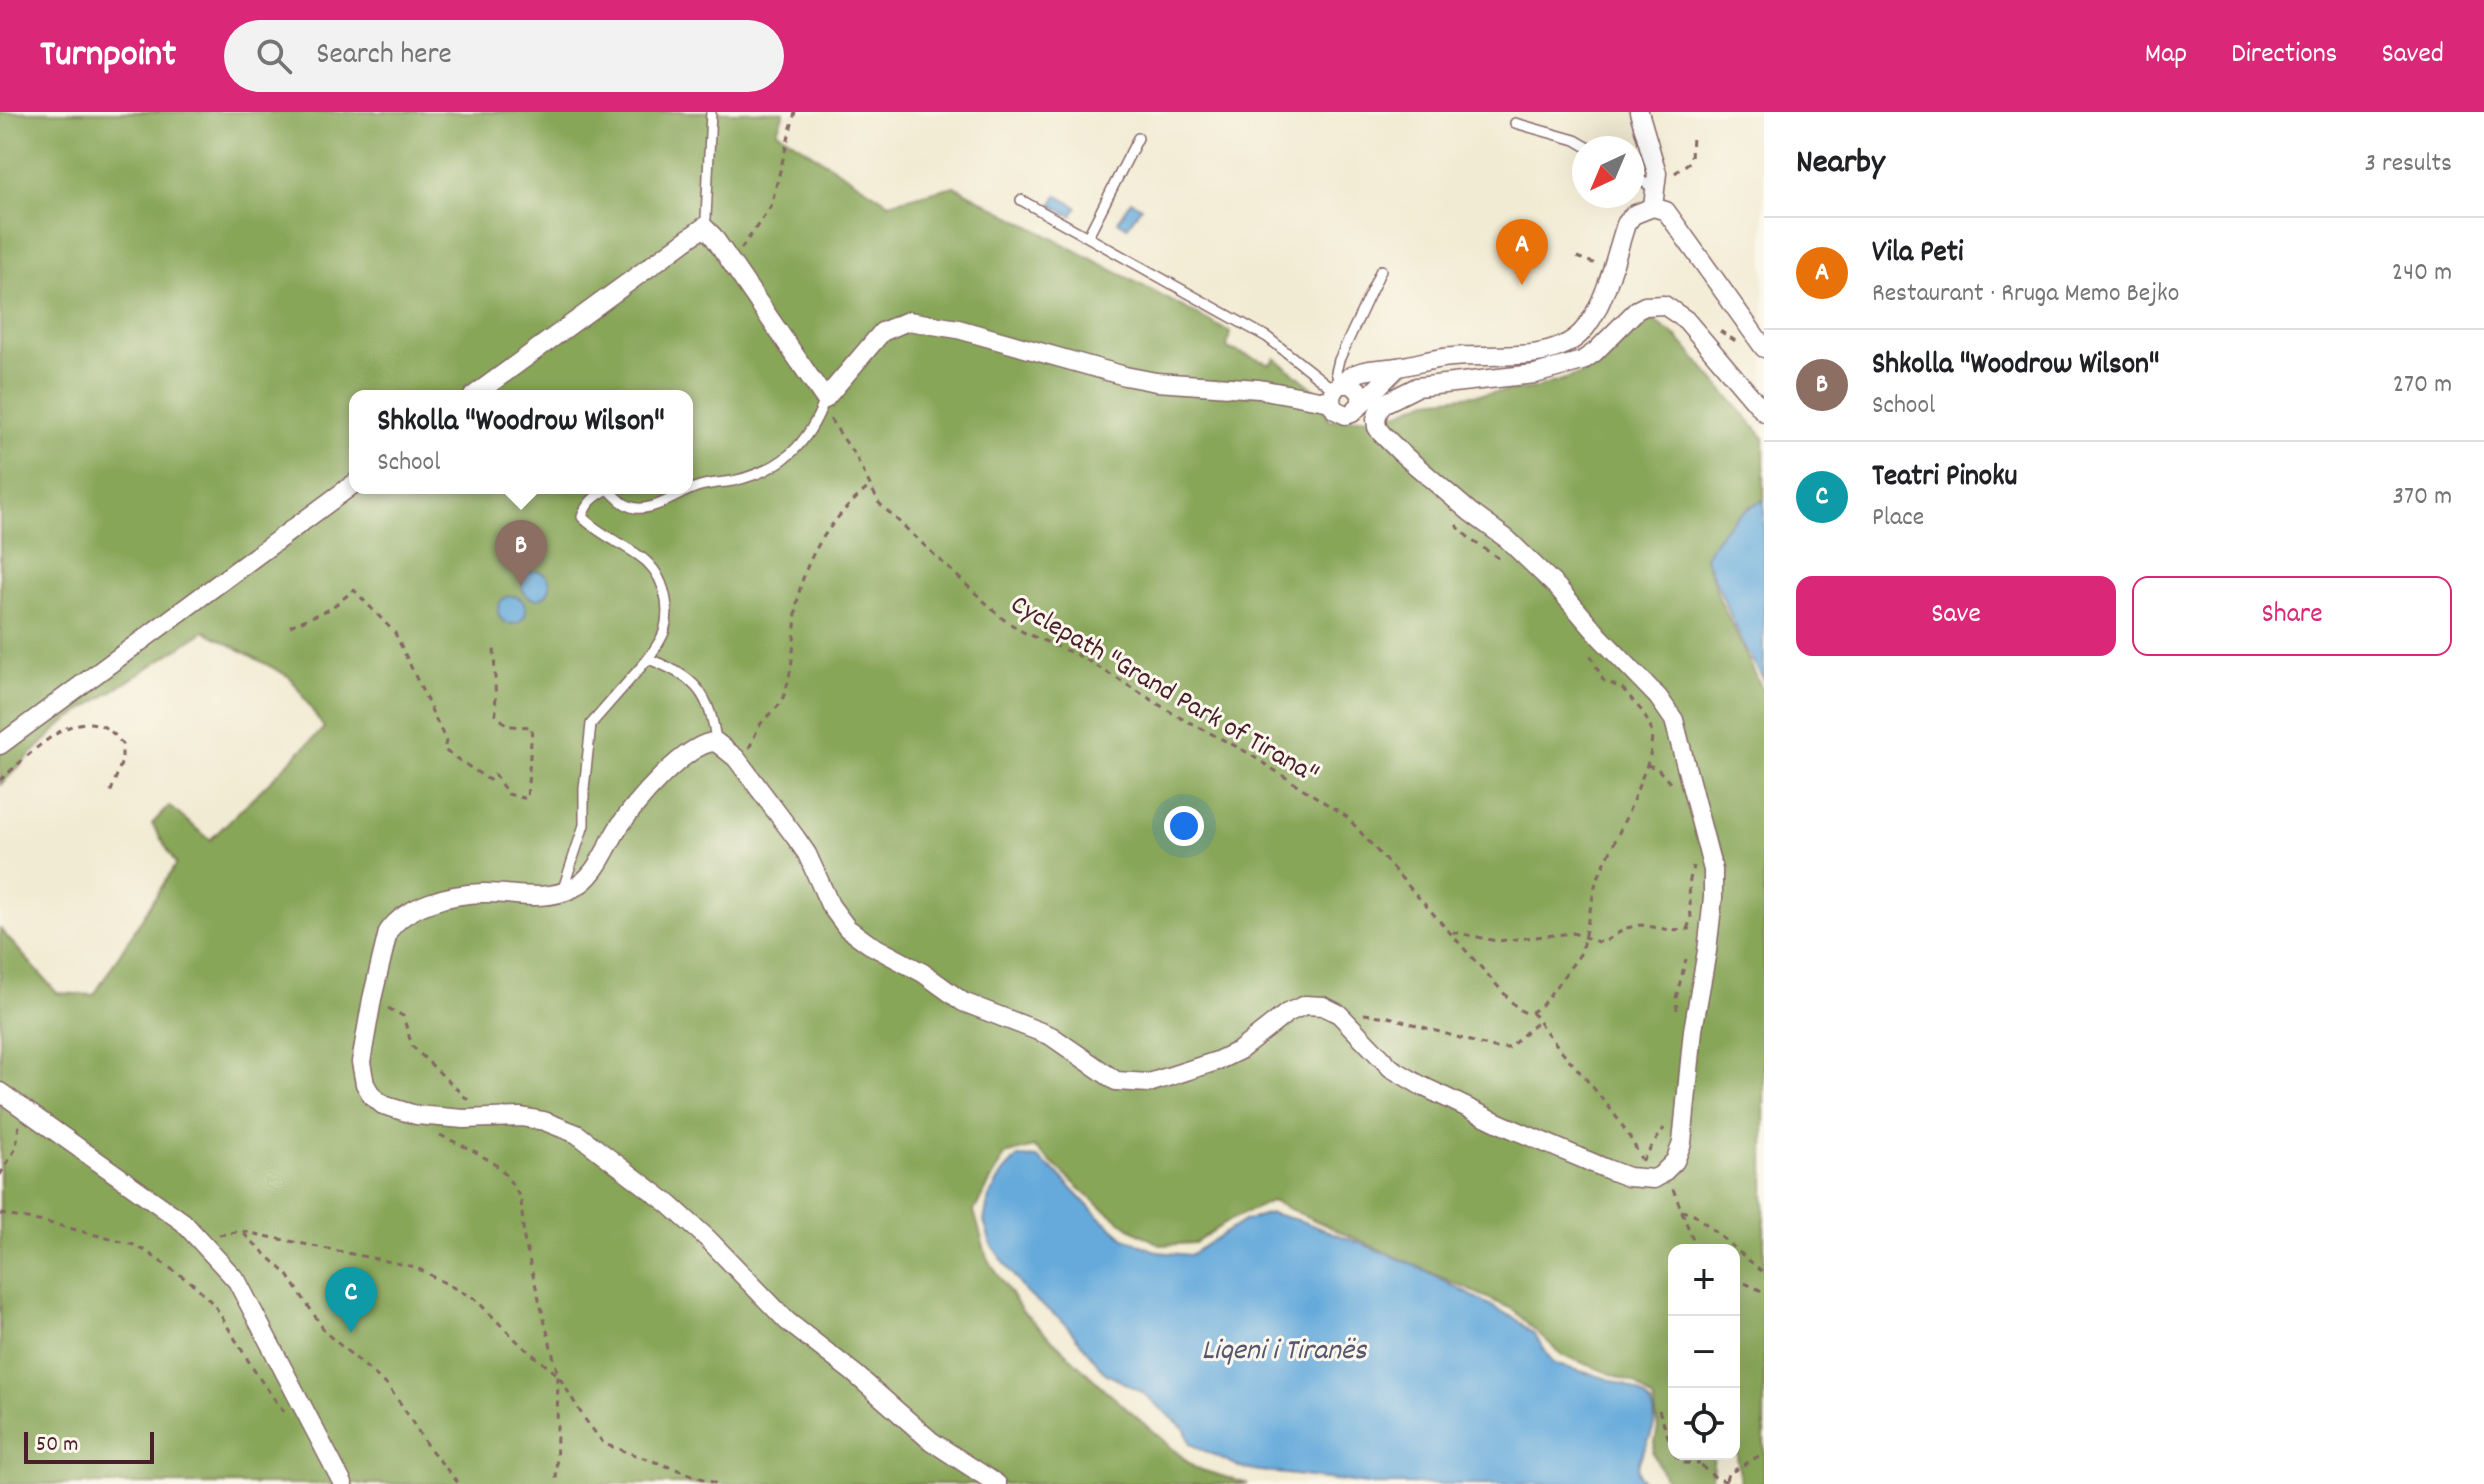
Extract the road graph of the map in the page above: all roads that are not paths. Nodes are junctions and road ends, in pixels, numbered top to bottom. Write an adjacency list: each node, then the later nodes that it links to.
1 (711, 112): 9 (lane)
2 (1515, 123): 5 (lane)
3 (1647, 123): 7 (street)
4 (1138, 138): 10 (lane)
5 (1572, 139)
6 (1644, 188): 7 (lane)
7 (1654, 198): 12 (street); 13 (street)
8 (1021, 200): 10 (lane)
9 (705, 222): 14 (street); 16 (street)
10 (1088, 236): 15 (lane)
11 (1381, 270): 15 (lane)
12 (1756, 349)
13 (1398, 367): 15 (street); 17 (street)
14 (481, 390)
15 (1337, 390): 16 (street); 17 (street); 17 (street)
16 (823, 403): 20 (lane)
17 (1361, 405)
18 (1764, 412): 25 (street)
19 (349, 487): 26 (street)
20 (693, 488)
21 (599, 494): 24 (lane)
22 (614, 494): 23 (lane)
23 (680, 494)
24 (648, 659): 25 (lane); 27 (lane)
25 (716, 742): 27 (street)
26 (0, 745)
27 (562, 892): 30 (street)
28 (0, 1092): 29 (street)
29 (343, 1484)
30 (997, 1484)

